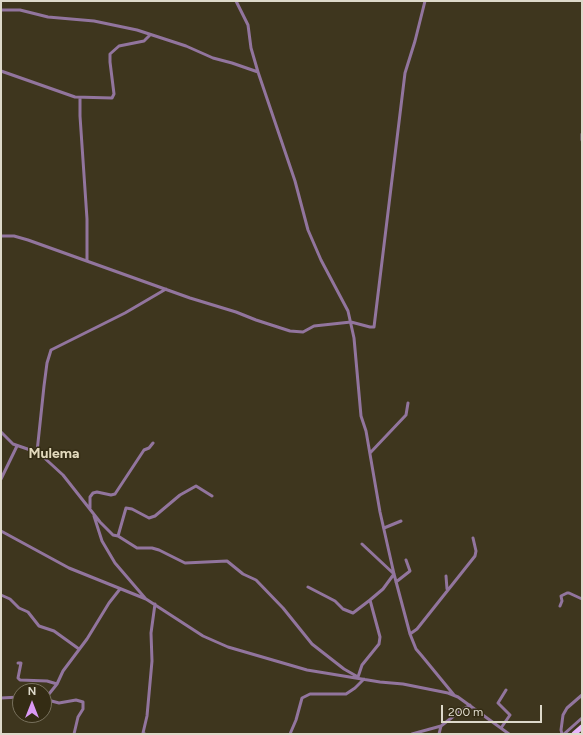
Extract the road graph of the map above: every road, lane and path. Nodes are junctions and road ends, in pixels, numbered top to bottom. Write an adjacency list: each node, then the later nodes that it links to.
1 (236, 1): 6 (street)
2 (424, 1): 13 (street)
3 (1, 10): 4 (street)
4 (150, 35): 6 (street); 7 (street)
5 (1, 71): 7 (street)
6 (258, 72): 13 (street)
7 (80, 98): 11 (street)
8 (582, 134): 9 (street)
9 (582, 140)
10 (1, 236): 11 (street)
11 (88, 261): 12 (street)
12 (166, 289): 13 (street); 18 (street)
13 (351, 322): 19 (street)
14 (408, 403): 19 (street)
15 (1, 432): 17 (street)
16 (153, 443): 22 (street)
17 (17, 446): 18 (street); 20 (street)
18 (37, 452): 22 (street)
19 (370, 453): 25 (street)
20 (1, 479)
21 (212, 496): 27 (street)
22 (90, 508): 23 (street)
23 (93, 513): 27 (street); 39 (street)
24 (400, 521): 25 (street)
25 (384, 528): 31 (street)
26 (1, 530): 35 (street)
27 (118, 536): 46 (street)
28 (473, 538): 36 (street)
29 (362, 544): 31 (street)
30 (406, 560): 33 (street)
31 (394, 574): 33 (street); 40 (street)
32 (446, 576): 36 (street)
33 (396, 582): 43 (street)
34 (308, 587): 40 (street)
35 (120, 589): 39 (street); 44 (street)
36 (447, 589): 43 (street)
37 (1, 595): 44 (street)
38 (582, 598): 42 (street)
39 (146, 599): 41 (street)
40 (370, 600): 46 (street)
41 (155, 604): 46 (street); 62 (street)
42 (560, 606)
43 (410, 634): 51 (street)
44 (79, 649): 48 (street)
45 (18, 662): 48 (street)
46 (358, 677): 47 (street)
47 (364, 679): 51 (street); 63 (street)
48 (57, 684): 49 (street)
49 (52, 690)
50 (506, 690): 60 (street)
51 (454, 695): 56 (street)
52 (582, 695): 67 (street)
53 (1, 698): 54 (street)
54 (12, 698)
55 (52, 701): 61 (street)
56 (470, 706): 58 (street); 60 (street)
57 (582, 718): 67 (street)
58 (441, 726): 64 (street); 65 (street)
59 (582, 726): 68 (main road)
60 (501, 728): 66 (street)
61 (74, 734)
62 (145, 734)
63 (290, 734)
64 (412, 734)
65 (439, 734)
66 (510, 734)
67 (563, 734)
68 (574, 734)

